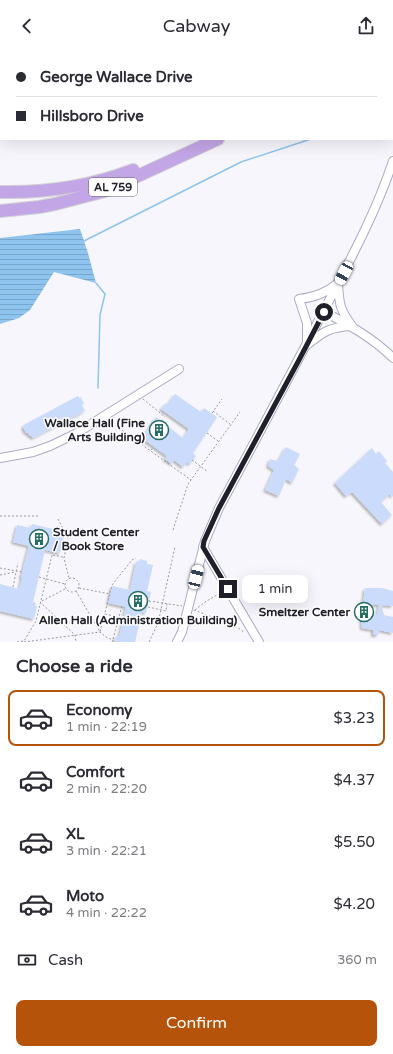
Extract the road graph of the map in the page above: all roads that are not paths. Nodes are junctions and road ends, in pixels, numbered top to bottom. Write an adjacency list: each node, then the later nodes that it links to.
1 (199, 140): 4 (highway, AL 759)
2 (216, 140): 5 (highway, AL 759)
3 (393, 161): 6 (street)
4 (0, 192)
5 (0, 210)
6 (338, 284): 7 (street); 8 (street); 9 (street)
7 (324, 312): 8 (street); 9 (street)
8 (352, 326): 9 (street); 10 (street)
9 (307, 345): 13 (street)
10 (393, 358)
11 (179, 369): 12 (street)
12 (0, 458)
13 (203, 547): 14 (street); 15 (street)
14 (177, 642)
15 (259, 642)

